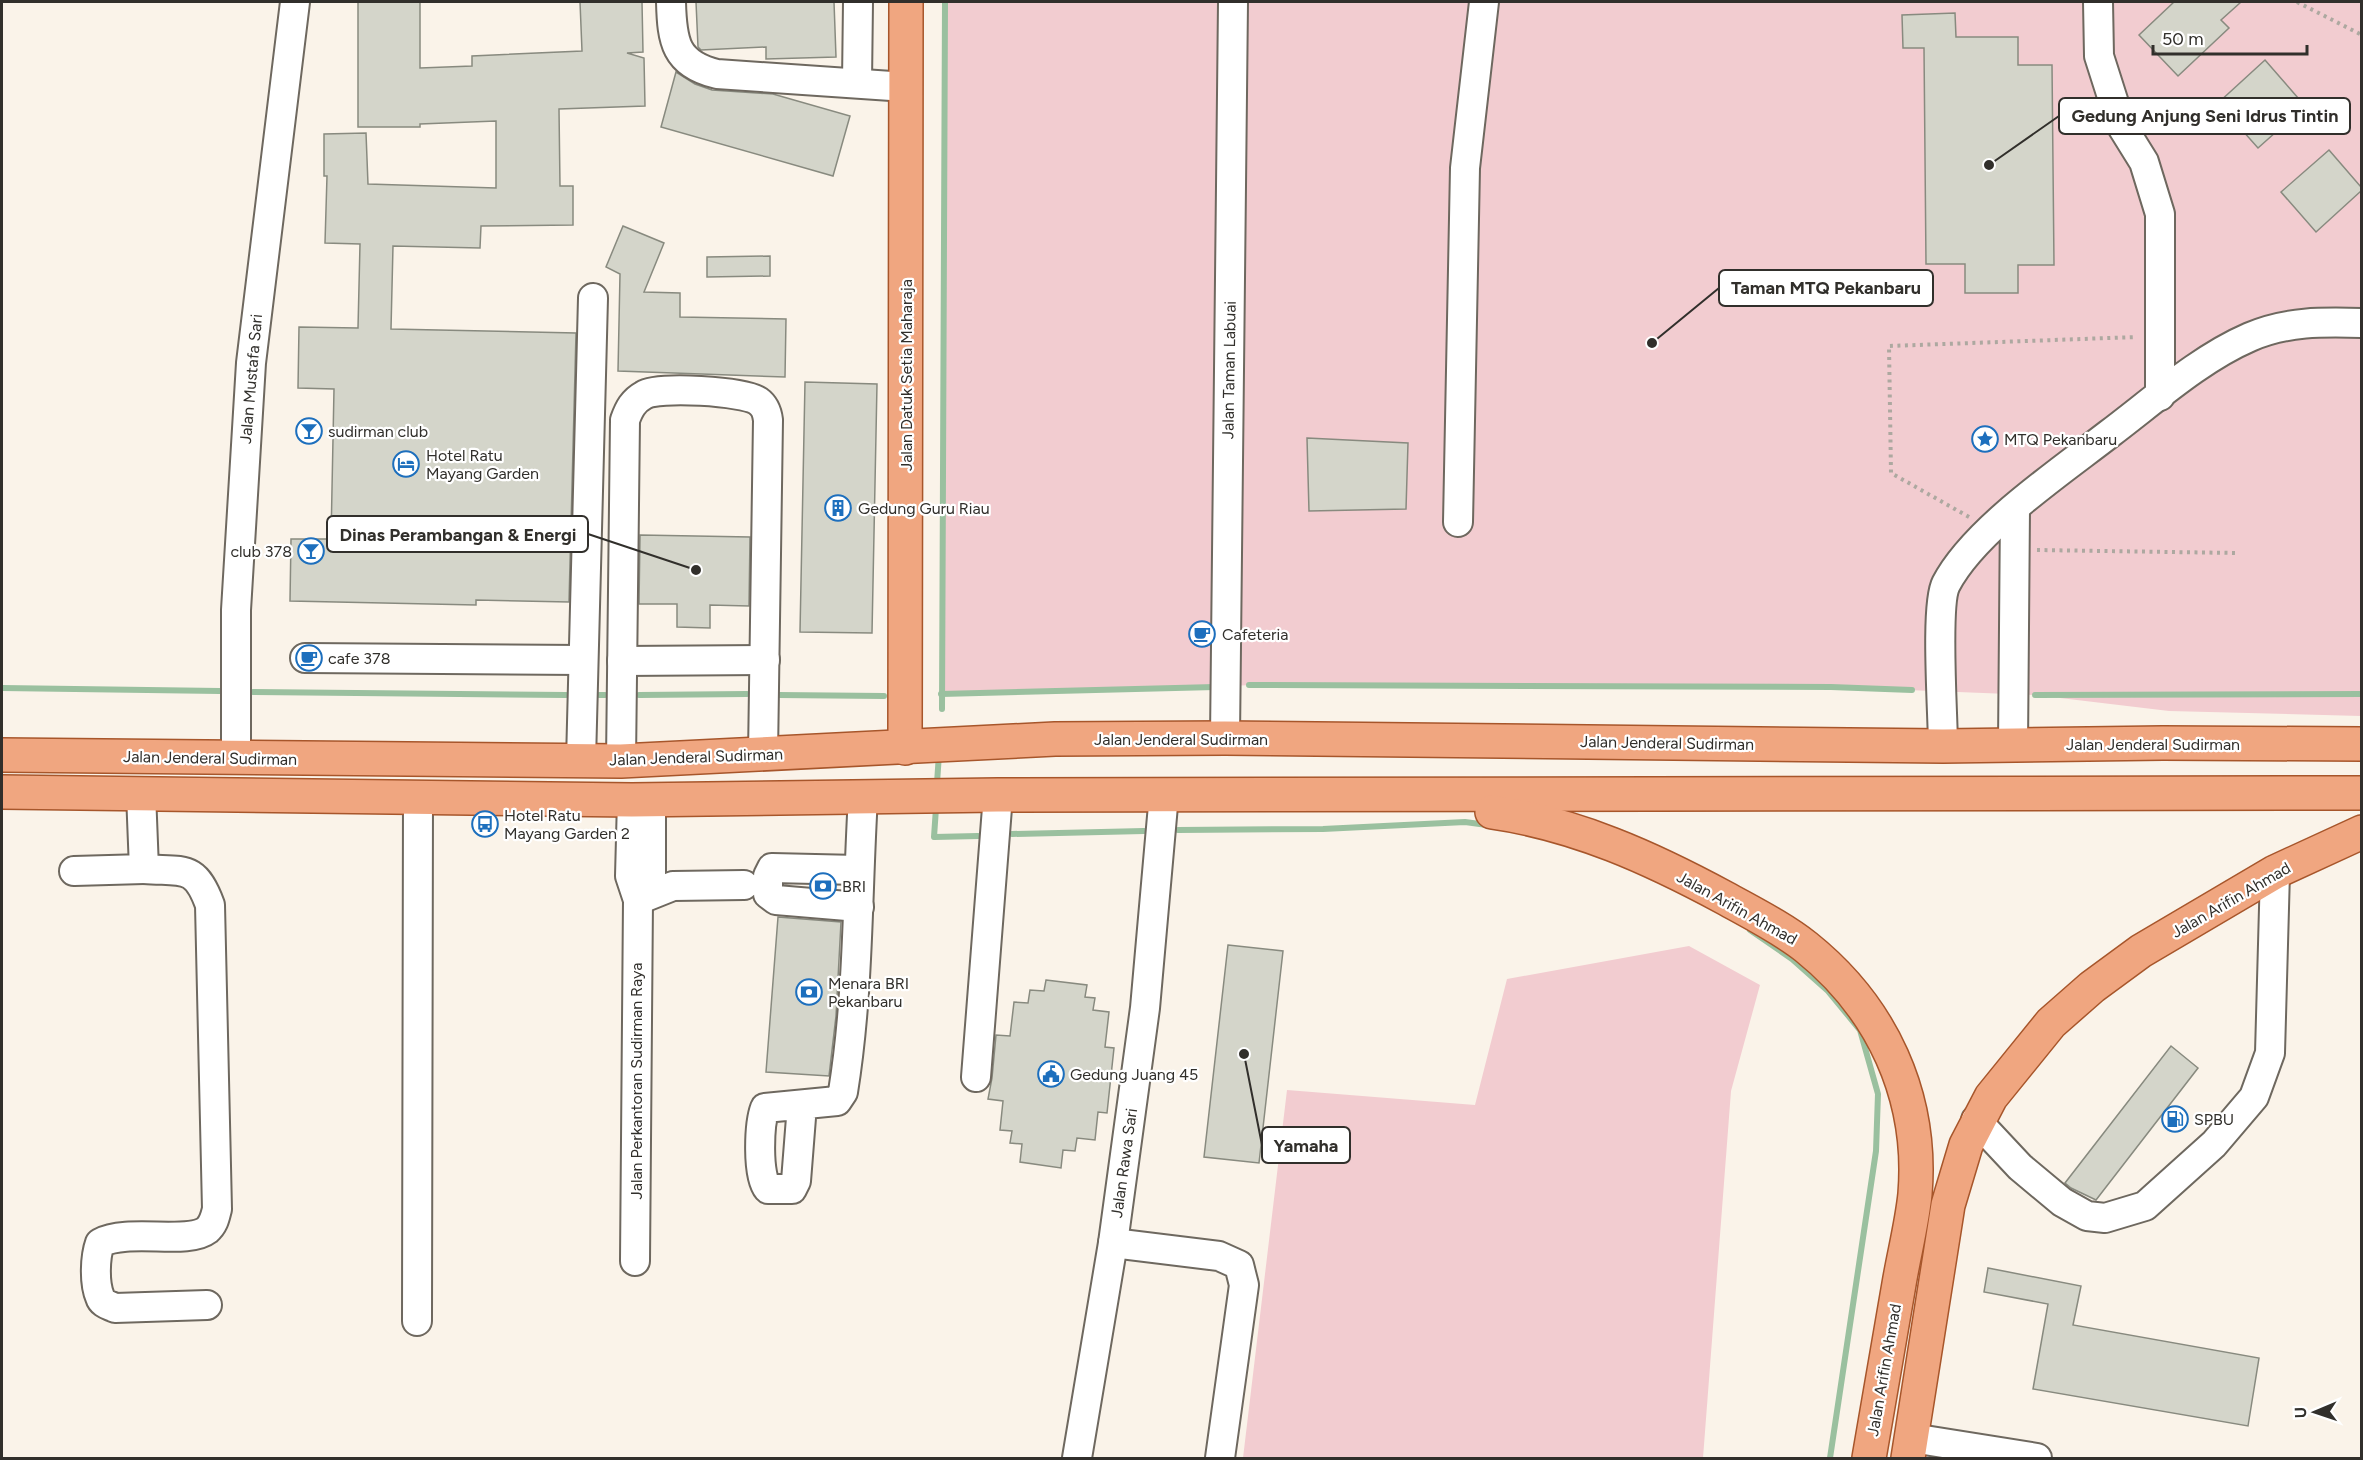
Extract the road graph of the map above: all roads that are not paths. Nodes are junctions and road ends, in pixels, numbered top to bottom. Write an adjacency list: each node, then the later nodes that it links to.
1 (295, 2): 26 (street, Jalan Mustafa Sari)
2 (671, 2): 8 (street)
3 (858, 2): 8 (street)
4 (906, 2): 9 (main road, Jalan Datuk Setia Maharaja)
5 (1233, 2): 19 (street, Jalan Taman Labuai)
6 (1484, 2): 14 (street)
7 (2098, 2): 12 (street)
8 (857, 82): 9 (street)
9 (906, 87): 23 (main road, Jalan Datuk Setia Maharaja)
10 (593, 298): 16 (street)
11 (2361, 323): 12 (street)
12 (2160, 396): 13 (street)
13 (2015, 509): 21 (street); 22 (street)
14 (1458, 522)
15 (305, 658): 16 (street)
16 (583, 660): 27 (street)
17 (765, 660): 18 (street); 18 (street); 25 (street)
18 (622, 661): 28 (street)
19 (1225, 738): 22 (main road, Jalan Jenderal Sudirman); 23 (main road, Jalan Jenderal Sudirman)
20 (2361, 744): 21 (main road, Jalan Jenderal Sudirman)
21 (2013, 745): 22 (main road, Jalan Jenderal Sudirman); 31 (main road)
22 (1943, 746): 35 (main road)
23 (905, 748): 25 (main road, Jalan Jenderal Sudirman)
24 (2, 755): 26 (main road, Jalan Jenderal Sudirman)
25 (763, 755): 28 (main road, Jalan Jenderal Sudirman)
26 (236, 758): 27 (main road, Jalan Jenderal Sudirman)
27 (581, 761): 28 (main road, Jalan Jenderal Sudirman)
28 (621, 761)
29 (2, 792): 30 (main road)
30 (141, 793): 37 (main road); 41 (street)
31 (2013, 793): 32 (main road); 35 (main road)
32 (2361, 793)
33 (1164, 794): 34 (main road); 36 (main road); 51 (street, Jalan Rawa Sari)
34 (1382, 794): 35 (main road); 58 (main road, Jalan Arifin Ahmad)
35 (1942, 794)
36 (998, 795): 38 (main road); 48 (street)
37 (417, 796): 39 (main road); 54 (street)
38 (863, 797): 39 (main road); 42 (street)
39 (641, 800): 46 (street, Jalan Perkantoran Sudirman Raya)
40 (2361, 832): 44 (main road, Jalan Arifin Ahmad)
41 (144, 869): 43 (street); 53 (street)
42 (858, 870): 47 (street); 47 (street)
43 (74, 871)
44 (2275, 872): 50 (main road, Jalan Arifin Ahmad); 50 (street)
45 (744, 885): 46 (street)
46 (638, 900): 52 (street, Jalan Perkantoran Sudirman Raya)
47 (859, 907): 49 (street)
48 (975, 1077)
49 (802, 1105)
50 (1976, 1120): 55 (main road, Jalan Arifin Ahmad)
51 (1113, 1243): 56 (street, Jalan Rawa Sari); 57 (street)
52 (635, 1262)
53 (207, 1305)
54 (417, 1322)
55 (1910, 1448): 59 (street)
56 (1077, 1458)
57 (1220, 1458)
58 (1869, 1458)
59 (2037, 1458)

